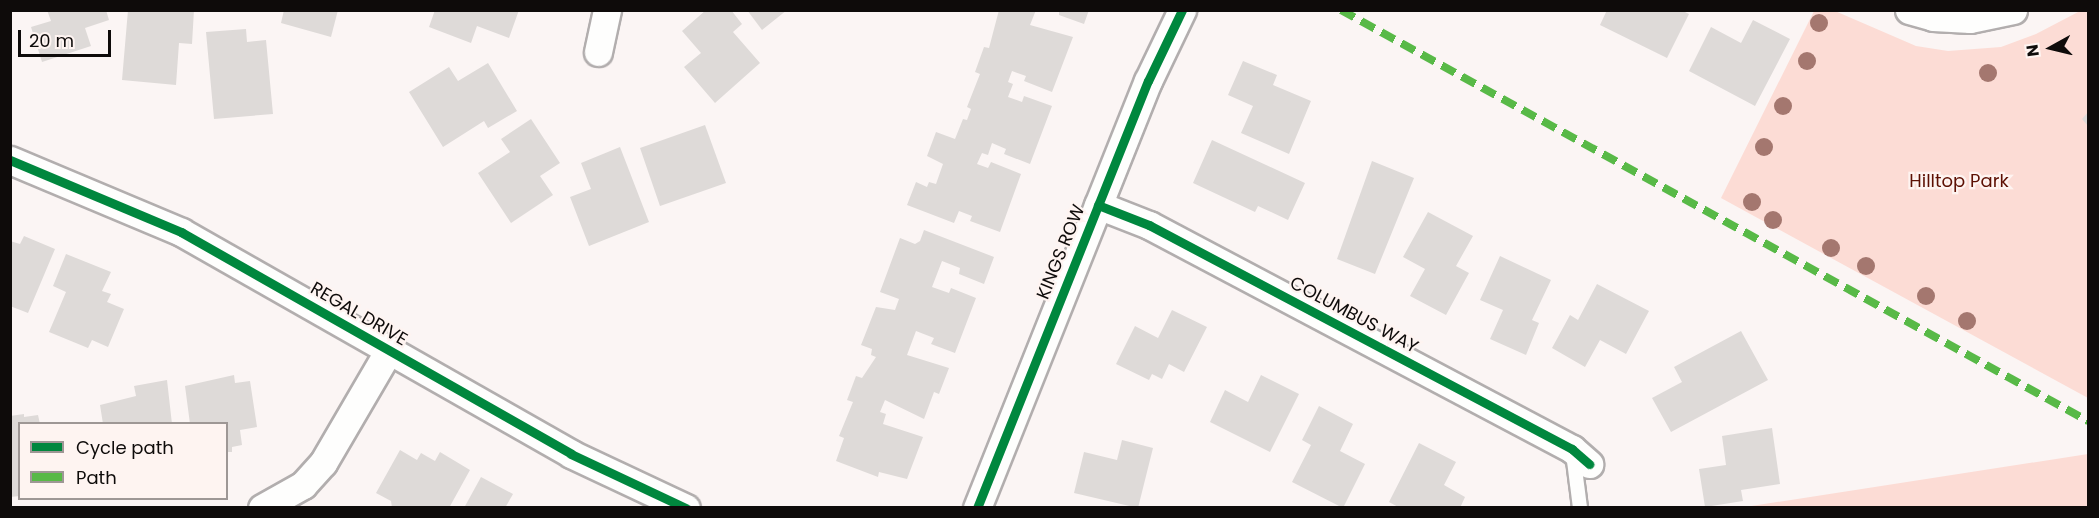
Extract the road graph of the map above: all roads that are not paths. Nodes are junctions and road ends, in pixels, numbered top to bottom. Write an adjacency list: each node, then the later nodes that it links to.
1 (607, 10): 5 (street)
2 (1182, 10): 7 (street, KINGS ROW)
3 (1909, 10): 4 (street)
4 (2013, 10)
5 (598, 52)
6 (10, 160): 8 (street, REGAL DRIVE)
7 (1098, 205): 9 (street, COLUMBUS WAY); 12 (street, KINGS ROW)
8 (389, 350): 10 (street); 11 (street, REGAL DRIVE)
9 (1580, 457): 13 (lane)
10 (262, 507)
11 (686, 507)
12 (977, 507)
13 (1580, 507)

